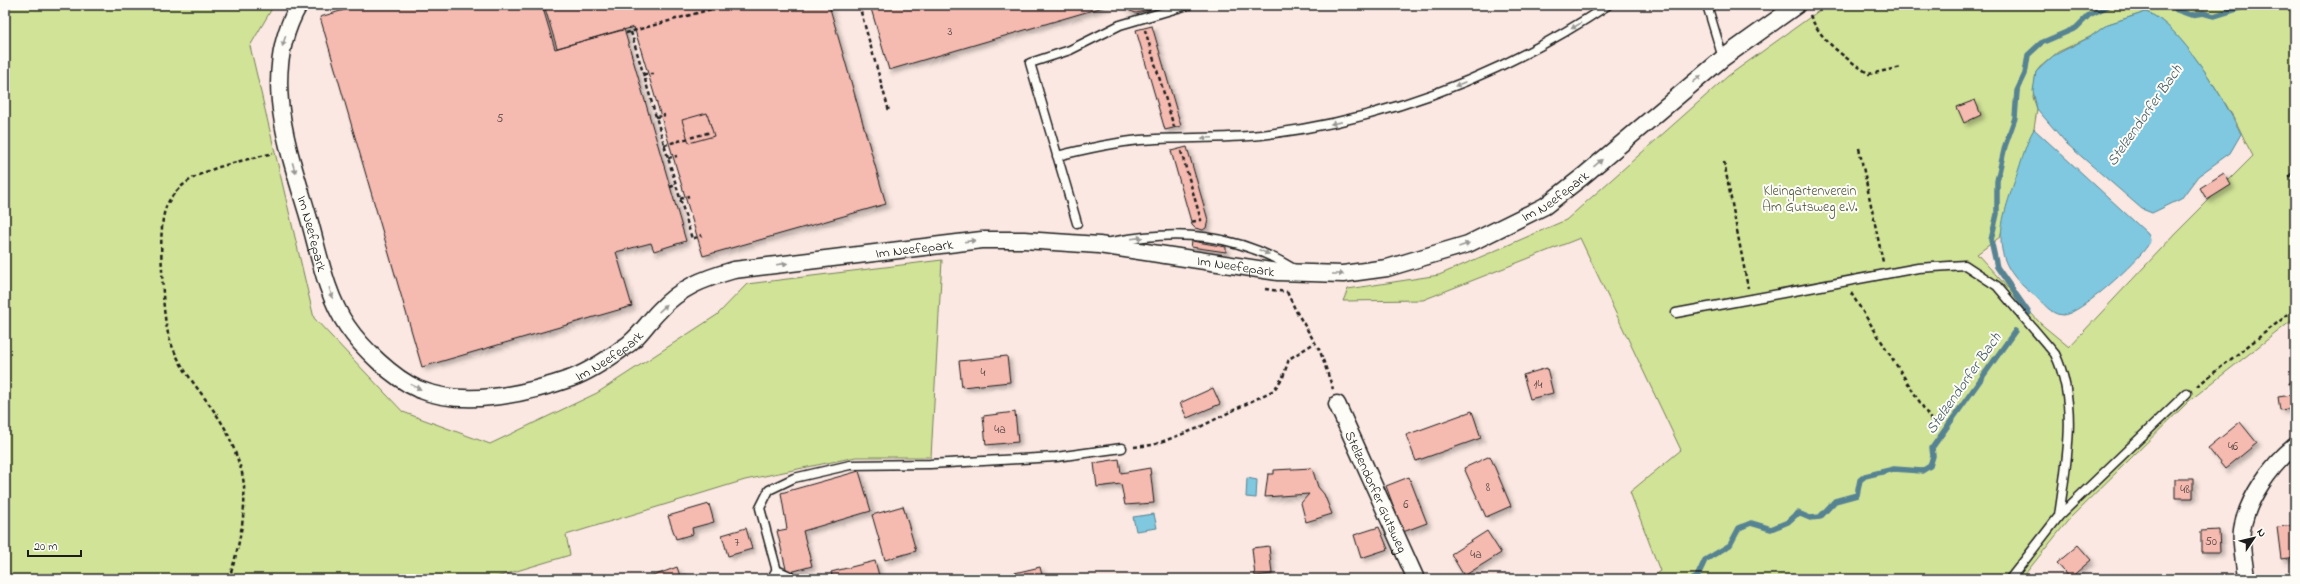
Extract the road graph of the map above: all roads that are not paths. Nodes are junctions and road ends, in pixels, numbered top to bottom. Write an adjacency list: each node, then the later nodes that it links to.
1 (299, 5): 9 (street, Im Neefepark, one-way to 9)
2 (1188, 5): 7 (lane)
3 (1608, 5): 7 (lane, one-way to 7)
4 (1707, 5): 6 (lane)
5 (1803, 8): 6 (street, Im Neefepark)
6 (1723, 58): 10 (street, Im Neefepark, one-way to 6)
7 (1057, 156): 8 (lane)
8 (1077, 223)
9 (1099, 245): 10 (street, Im Neefepark); 10 (lane, one-way to 10)
10 (1299, 273)
11 (1676, 313): 16 (lane)
12 (2187, 393): 16 (lane)
13 (1337, 404): 18 (street, Stelzendorfer Gutsweg)
14 (2295, 446): 20 (street)
15 (1122, 448): 17 (lane)
16 (2059, 516): 19 (lane)
17 (783, 577)
18 (1416, 579)
19 (2010, 579)
20 (2246, 579)

